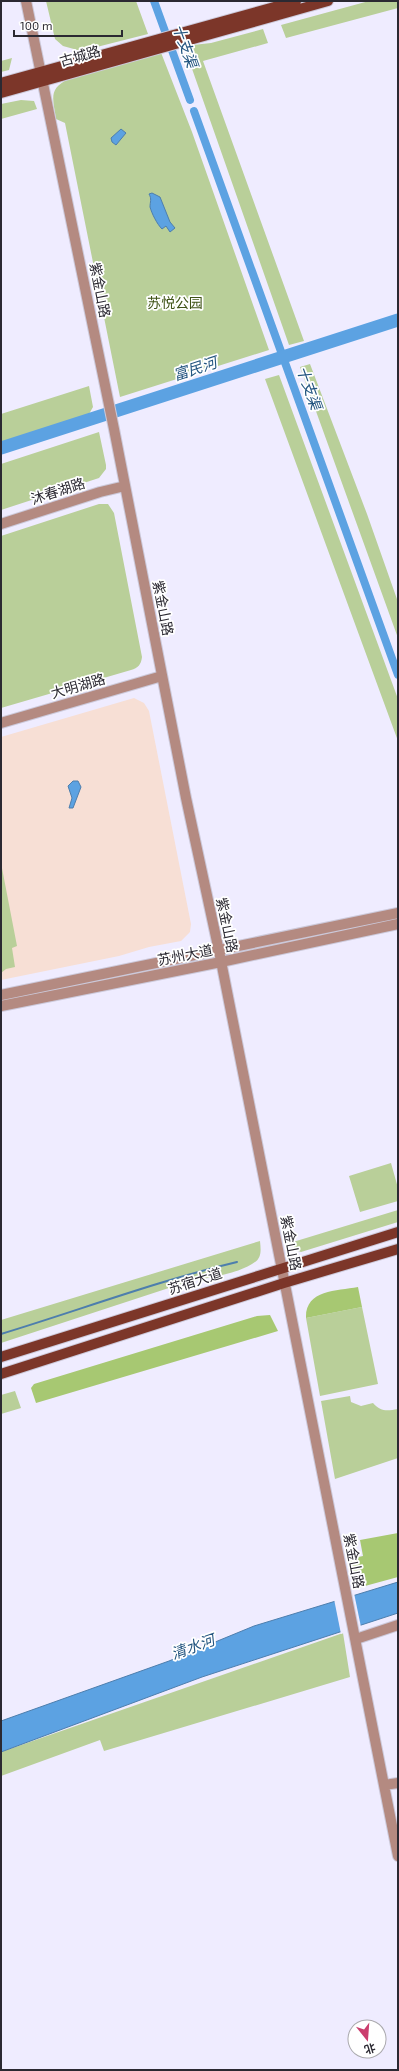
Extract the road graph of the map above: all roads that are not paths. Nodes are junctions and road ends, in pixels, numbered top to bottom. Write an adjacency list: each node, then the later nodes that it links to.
1 (26, 1): 5 (street, 紫金山路)
2 (296, 1): 4 (main road, 古城路)
3 (328, 1): 4 (main road, 古城路)
4 (169, 41): 5 (main road, 古城路)
5 (42, 76): 6 (main road, 古城路); 7 (main road, 古城路); 8 (street, 紫金山路)
6 (1, 83)
7 (1, 93)
8 (124, 483): 9 (street, 沐春湖路); 10 (street, 沐春湖路); 11 (street, 紫金山路)
9 (1, 520)
10 (1, 524)
11 (162, 674): 12 (street, 大明湖路); 13 (street, 大明湖路); 16 (street, 紫金山路)
12 (1, 720)
13 (1, 723)
14 (398, 913): 16 (street, 苏州大道)
15 (398, 924): 17 (street, 苏州大道)
16 (219, 951): 17 (street, 紫金山路); 18 (street, 苏州大道)
17 (221, 962): 19 (street, 苏州大道); 22 (street, 紫金山路)
18 (1, 995)
19 (1, 1006)
20 (398, 1232): 22 (main road, 苏宿大道)
21 (398, 1249): 23 (main road, 苏宿大道)
22 (282, 1268): 23 (street, 紫金山路); 24 (main road, 苏宿大道)
23 (284, 1283): 25 (main road, 苏宿大道); 27 (street, 紫金山路)
24 (1, 1357)
25 (1, 1374)
26 (398, 1625): 27 (street)
27 (356, 1639): 29 (street, 紫金山路)
28 (398, 1783): 29 (street)
29 (384, 1785): 30 (street, 紫金山路)
30 (398, 1856)

